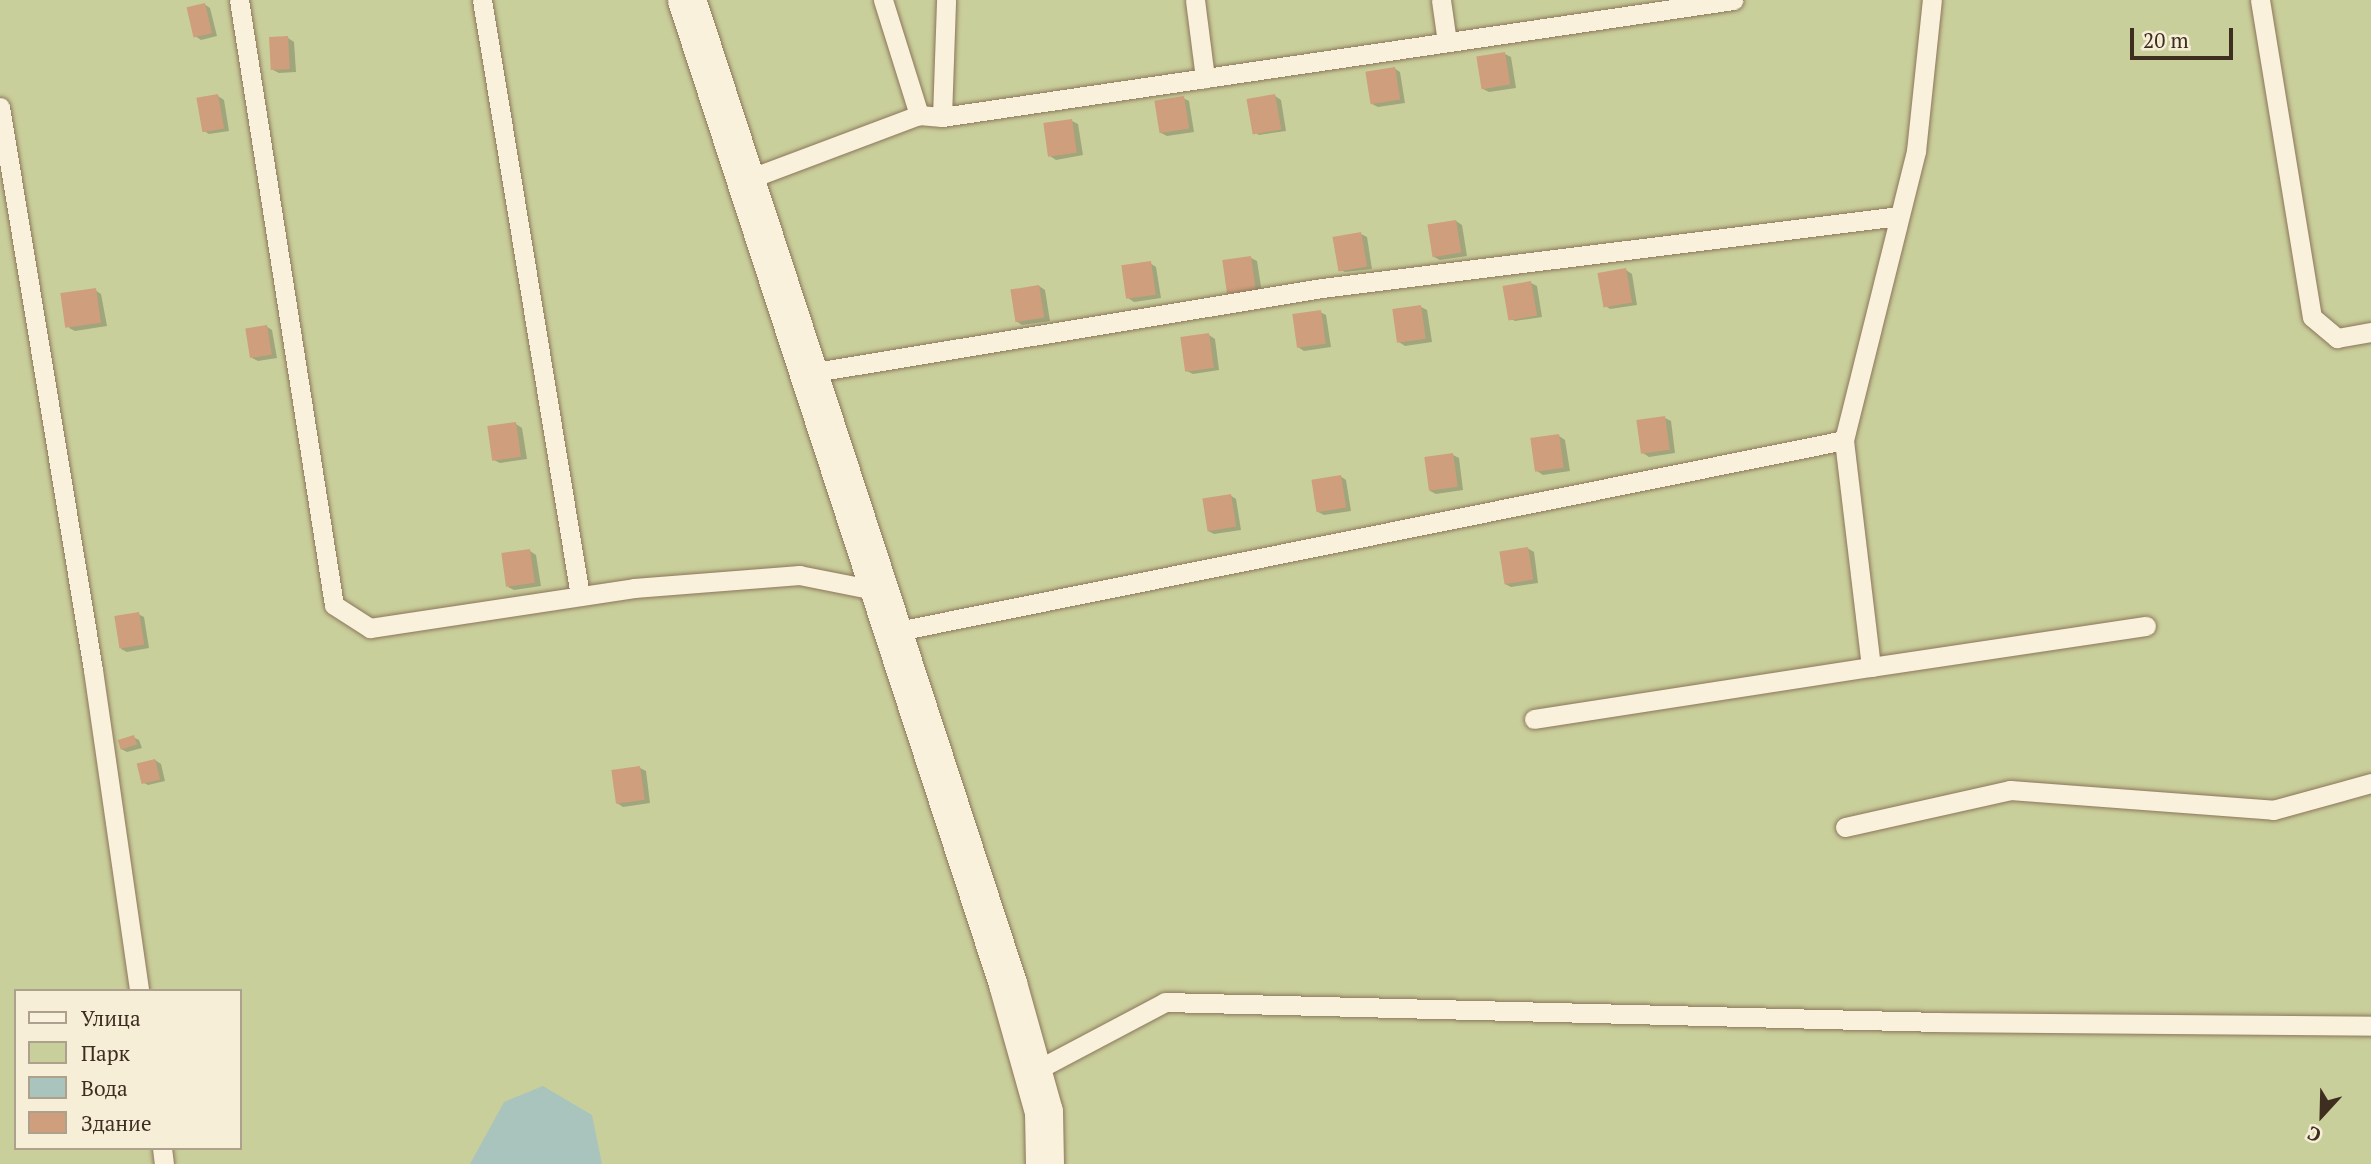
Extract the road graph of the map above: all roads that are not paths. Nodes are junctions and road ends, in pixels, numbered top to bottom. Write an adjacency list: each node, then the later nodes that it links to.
1 (239, 0): 23 (lane)
2 (482, 0): 23 (lane)
3 (687, 0): 17 (street)
4 (883, 0): 15 (lane)
5 (946, 0): 16 (lane)
6 (1195, 0): 13 (lane)
7 (1441, 0): 12 (lane)
8 (1733, 0): 11 (lane)
9 (1932, 0): 18 (lane)
10 (2260, 0): 19 (lane)
11 (1694, 2): 12 (lane)
12 (1447, 42): 13 (lane)
13 (1205, 78): 16 (lane)
14 (0, 107): 30 (lane)
15 (919, 115): 16 (lane); 17 (lane)
16 (942, 117)
17 (746, 180): 20 (street)
18 (1899, 216): 20 (lane); 21 (lane)
19 (2371, 332)
20 (808, 373): 22 (street)
21 (1844, 440): 25 (lane); 26 (lane)
22 (880, 591): 23 (lane); 25 (street)
23 (580, 596)
24 (2146, 626): 26 (lane)
25 (893, 632): 32 (street)
26 (1871, 667): 27 (lane)
27 (1534, 719)
28 (2371, 783): 29 (lane)
29 (1845, 827)
30 (139, 989)
31 (2371, 1026): 32 (lane)
32 (1033, 1072): 33 (street)
33 (1045, 1164)

